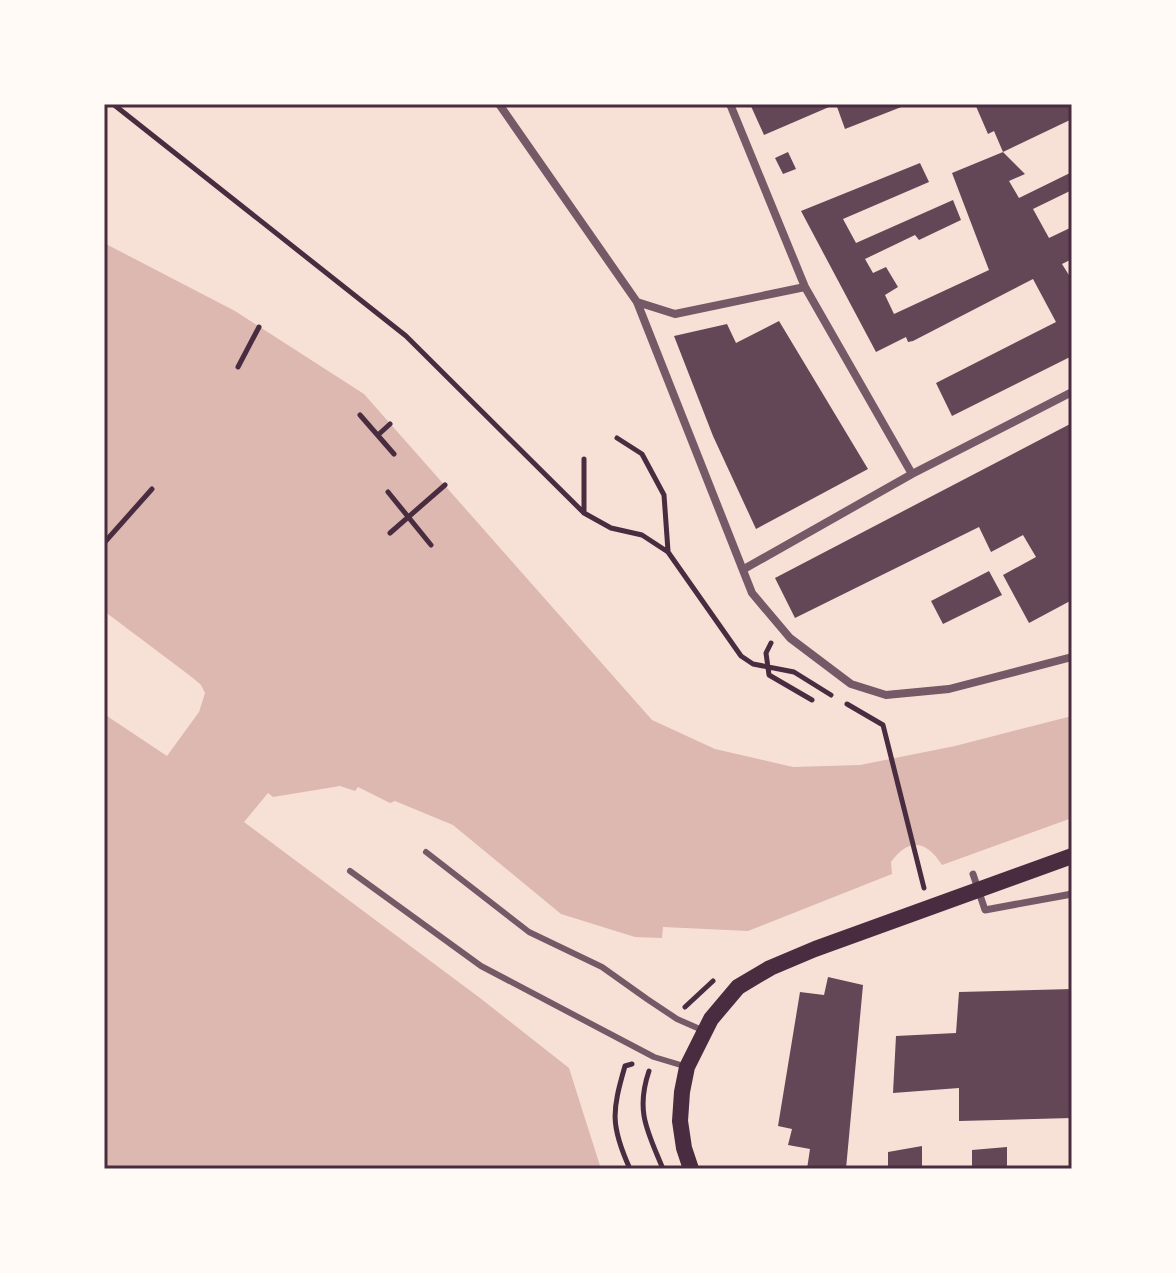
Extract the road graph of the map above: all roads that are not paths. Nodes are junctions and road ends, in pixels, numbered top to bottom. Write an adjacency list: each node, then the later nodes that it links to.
1 (499, 104): 4 (street)
2 (730, 104): 3 (street)
3 (805, 287): 4 (street); 6 (street)
4 (637, 302): 7 (street)
5 (1072, 392): 6 (street)
6 (912, 474): 7 (street)
7 (744, 569): 8 (street)
8 (1072, 657)
9 (426, 852): 14 (lane)
10 (1072, 856): 12 (main road)
11 (350, 871): 15 (lane)
12 (976, 882): 13 (street); 14 (main road)
13 (1072, 894)
14 (706, 1031): 15 (main road)
15 (687, 1067): 16 (main road)
16 (691, 1169)

